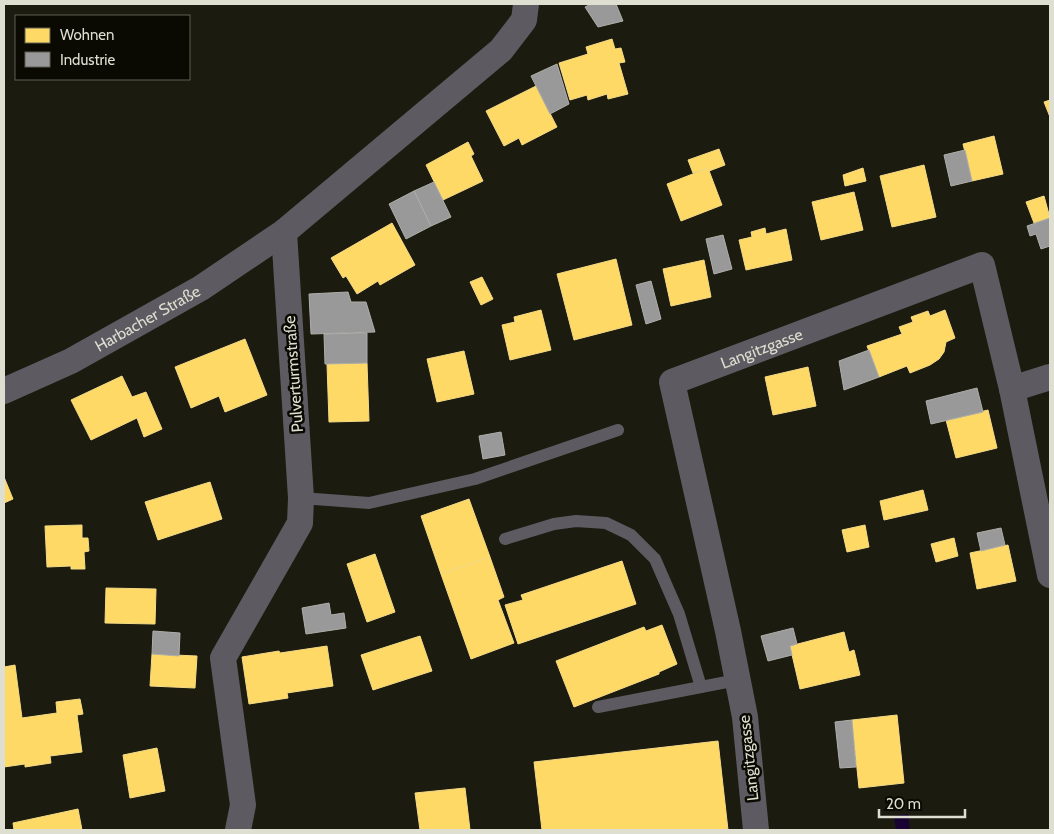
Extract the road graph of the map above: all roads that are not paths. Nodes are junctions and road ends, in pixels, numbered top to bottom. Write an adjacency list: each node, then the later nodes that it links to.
1 (526, 4): 2 (street)
2 (284, 232): 5 (street, Harbacher Straße); 7 (street, Pulverturmstraße)
3 (1050, 377): 4 (street)
4 (1012, 389): 9 (street, Langitzgasse); 10 (street, Langitzgasse)
5 (4, 391)
6 (618, 430): 7 (lane)
7 (301, 498): 13 (street, Pulverturmstraße)
8 (505, 539): 11 (lane)
9 (1050, 575)
10 (737, 680): 11 (lane); 14 (street, Langitzgasse)
11 (701, 687): 12 (lane)
12 (598, 707)
13 (238, 830)
14 (756, 830)

